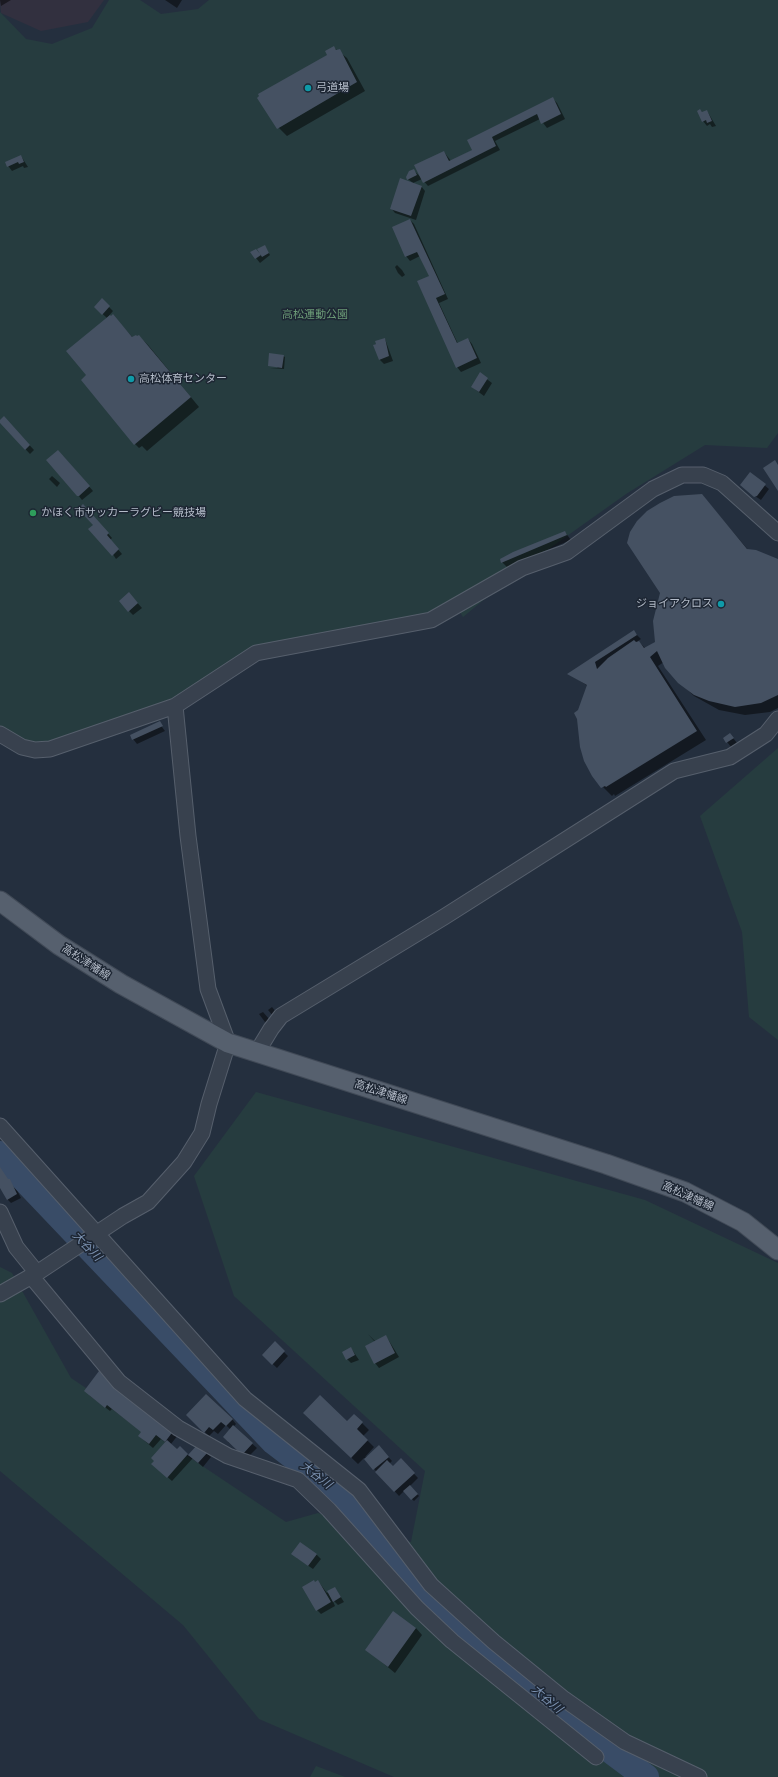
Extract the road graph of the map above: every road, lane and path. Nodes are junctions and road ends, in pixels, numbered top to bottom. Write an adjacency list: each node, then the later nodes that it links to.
1 (778, 532): 2 (street)
2 (174, 706): 4 (street); 6 (street)
3 (778, 719): 7 (street)
4 (0, 734)
5 (0, 901): 6 (main road, 高松津幡線)
6 (228, 1043): 7 (main road, 高松津幡線); 10 (street)
7 (257, 1052): 11 (main road, 高松津幡線)
8 (0, 1126): 10 (street)
9 (0, 1212): 12 (street)
10 (96, 1234): 12 (street); 15 (street)
11 (778, 1250)
12 (34, 1274): 13 (street); 14 (street)
13 (0, 1294)
14 (596, 1757)
15 (699, 1777)

